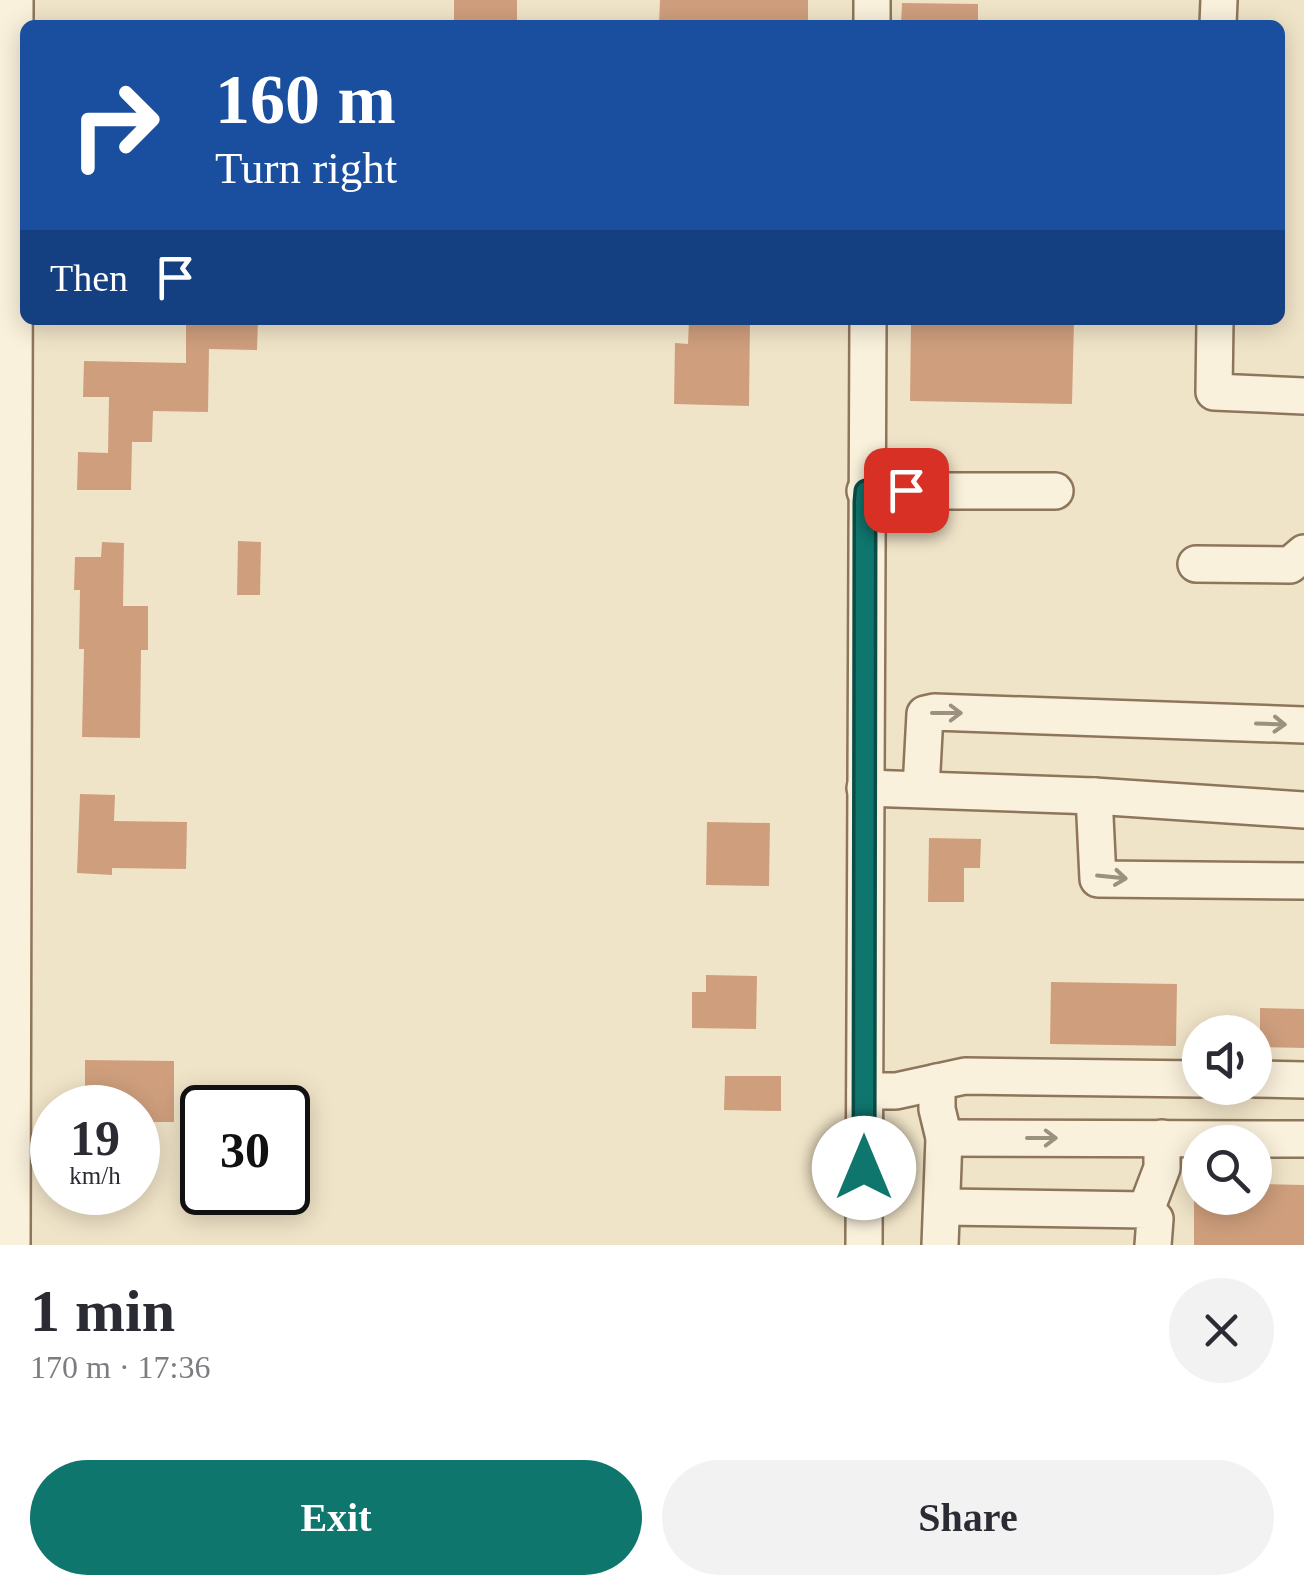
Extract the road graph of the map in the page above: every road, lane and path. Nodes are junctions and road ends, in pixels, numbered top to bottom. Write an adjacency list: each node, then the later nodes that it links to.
1 (15, 0): 25 (street)
2 (868, 325): 5 (street)
3 (1215, 325): 4 (street)
4 (1304, 396)
5 (866, 491): 6 (street); 10 (street)
6 (1054, 491)
7 (1304, 553): 8 (street)
8 (1196, 564)
9 (1304, 726): 11 (street, one-way to 9)
10 (865, 788): 11 (street); 19 (street)
11 (922, 790): 12 (street)
12 (1094, 796): 13 (street); 14 (street, one-way to 14)
13 (1304, 810)
14 (1304, 881)
15 (1182, 1079): 18 (street)
16 (1272, 1080): 17 (street)
17 (1304, 1080)
18 (938, 1082): 19 (street); 20 (street)
19 (864, 1091): 26 (street)
20 (944, 1138): 21 (street, one-way to 21); 23 (street)
21 (1162, 1138): 22 (street); 24 (street)
22 (1304, 1138)
23 (942, 1207): 24 (street); 27 (street)
24 (1146, 1210): 28 (street)
25 (12, 1245)
26 (864, 1245)
27 (940, 1245)
28 (1154, 1245)

